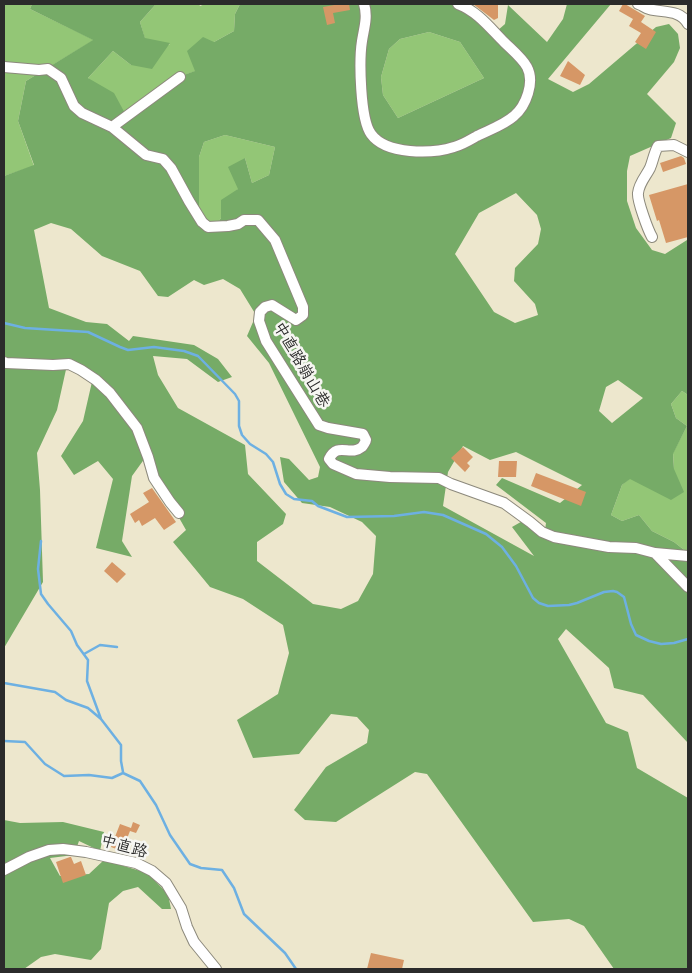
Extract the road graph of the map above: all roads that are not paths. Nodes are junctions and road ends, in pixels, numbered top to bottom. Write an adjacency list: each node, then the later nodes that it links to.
1 (364, 4): 2 (street)
2 (458, 4)
3 (638, 4): 4 (street)
4 (688, 24)
5 (4, 68): 7 (street, 中直路崩山巷)
6 (180, 77): 7 (street)
7 (112, 127): 12 (street, 中直路崩山巷)
8 (688, 152): 9 (street)
9 (652, 237)
10 (4, 362): 11 (street)
11 (179, 513)
12 (655, 553): 13 (street); 14 (street)
13 (688, 556)
14 (688, 587)
15 (4, 870): 16 (street, 中直路)
16 (216, 969)

